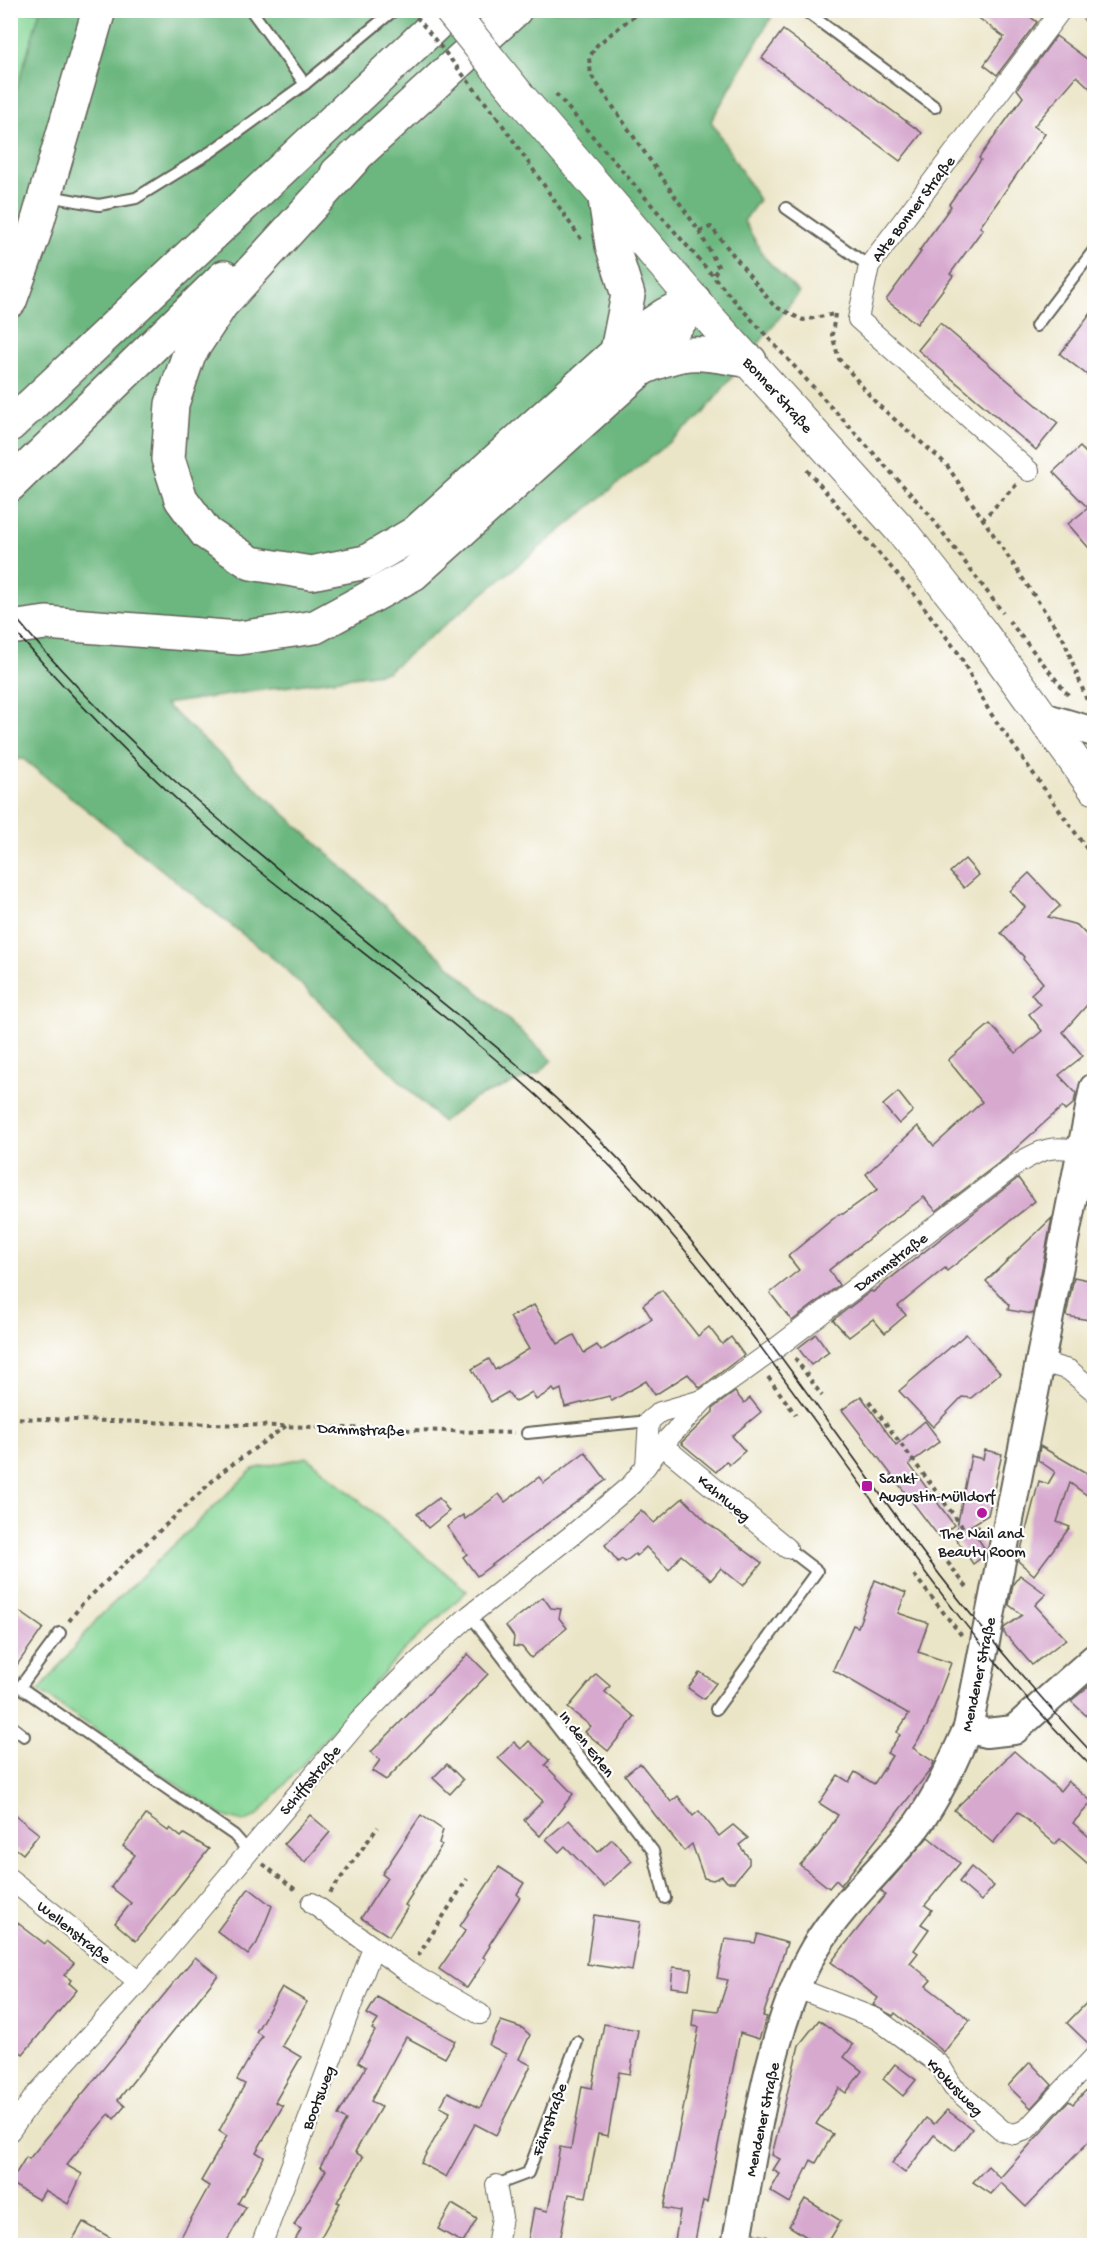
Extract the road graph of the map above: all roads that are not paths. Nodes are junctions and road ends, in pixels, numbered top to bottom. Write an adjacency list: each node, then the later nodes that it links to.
1 (99, 10): 13 (highway)
2 (251, 10): 10 (lane)
3 (394, 10): 10 (lane)
4 (451, 10): 14 (main road, Bonner Straße, bridge); 23 (highway)
5 (515, 10): 12 (highway)
6 (804, 10): 11 (lane)
7 (1061, 10): 17 (street, Alte Bonner Straße)
8 (1089, 10): 9 (street)
9 (1095, 16)
10 (305, 84): 13 (lane)
11 (935, 107)
12 (354, 159): 21 (highway); 25 (highway)
13 (45, 195): 19 (highway)
14 (605, 199): 18 (main road, Bonner Straße); 21 (highway)
15 (786, 208): 17 (lane)
16 (1095, 250): 20 (lane)
17 (869, 266): 24 (street, Alte Bonner Straße)
18 (703, 288): 21 (highway); 22 (main road, Bonner Straße)
19 (10, 301)
20 (1036, 326)
21 (628, 360): 22 (highway); 26 (highway)
22 (750, 361): 27 (main road, Bonner Straße)
23 (10, 425)
24 (1029, 471)
25 (10, 485)
26 (10, 628)
27 (1043, 717): 28 (street); 29 (main road, Bonner Straße)
28 (1092, 720)
29 (1095, 788)
30 (1095, 1088): 31 (street, Mendener Straße)
31 (1083, 1151): 32 (street, Mendener Straße); 34 (street, Dammstraße)
32 (1041, 1362): 33 (street); 45 (street, Mendener Straße)
33 (1095, 1392)
34 (705, 1399): 35 (street, Dammstraße); 37 (street, Dammstraße)
35 (649, 1421): 36 (lane, Dammstraße); 38 (street)
36 (527, 1433)
37 (662, 1445): 38 (street, Schiffsstraße); 39 (street, Kahnweg)
38 (646, 1466): 40 (street, Schiffsstraße)
39 (787, 1548): 43 (lane)
40 (470, 1615): 47 (street, Schiffsstraße); 49 (lane, In den Erlen)
41 (60, 1633): 47 (lane)
42 (1095, 1659): 45 (street)
43 (716, 1709)
44 (10, 1725): 46 (lane)
45 (968, 1728): 53 (street, Mendener Straße)
46 (24, 1736)
47 (248, 1851): 52 (street, Schiffsstraße)
48 (10, 1879): 52 (street, Wellenstraße)
49 (665, 1898)
50 (315, 1906): 51 (street)
51 (372, 1948): 54 (street); 60 (street, Bootsweg)
52 (139, 1982): 57 (street, Schiffsstraße)
53 (797, 1988): 56 (street, Krokusweg); 59 (street, Mendener Straße)
54 (480, 2014)
55 (577, 2042): 58 (lane, Fährstraße)
56 (1095, 2057)
57 (10, 2131)
58 (496, 2185): 61 (street, Fährstraße)
59 (745, 2244)
60 (261, 2246)
61 (497, 2246)

